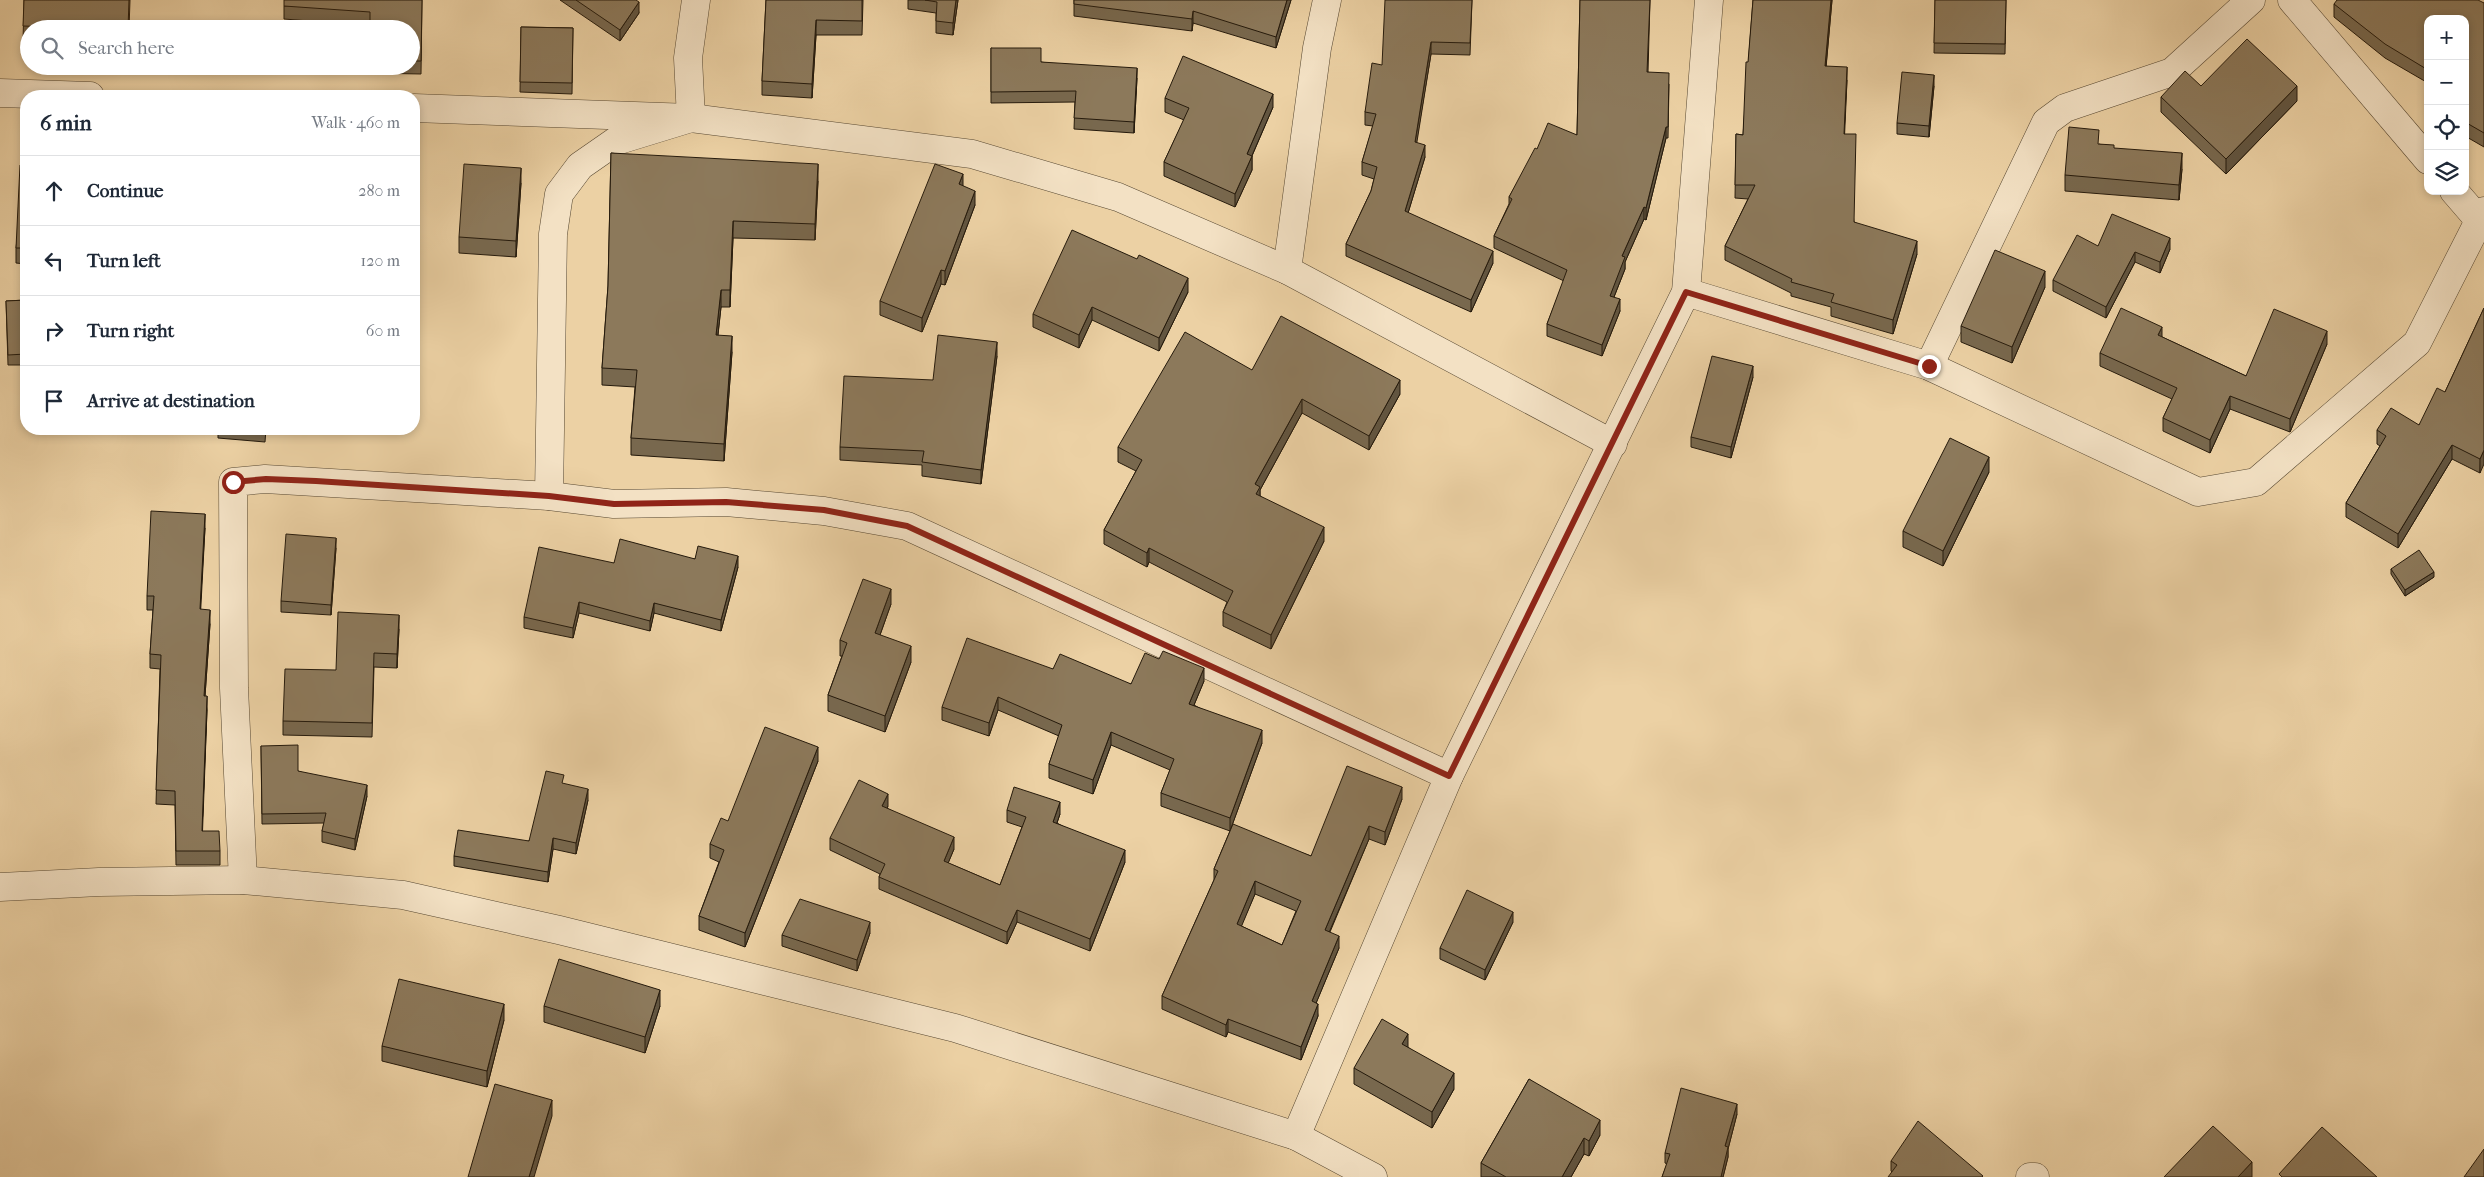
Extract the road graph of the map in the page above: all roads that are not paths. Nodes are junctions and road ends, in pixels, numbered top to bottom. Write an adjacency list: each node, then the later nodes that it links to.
1 (696, 0): 9 (street)
2 (1327, 0): 13 (street)
3 (1709, 0): 14 (street)
4 (2251, 0): 15 (street)
5 (2292, 0): 10 (street)
6 (0, 93): 7 (street)
7 (20, 94)
8 (420, 108): 9 (street)
9 (691, 118): 13 (street); 17 (street)
10 (2424, 155)
11 (2458, 195): 12 (street)
12 (2481, 215): 15 (street)
13 (1287, 270): 16 (street)
14 (1686, 292): 15 (street); 16 (street)
15 (1929, 366)
16 (1613, 444): 18 (street)
17 (549, 496): 18 (street); 19 (street)
18 (1449, 776): 21 (street)
19 (243, 880): 20 (street); 21 (street)
20 (0, 887)
21 (1296, 1136): 22 (street)
22 (1373, 1177)
23 (2030, 1177): 24 (street)
24 (2034, 1177)

